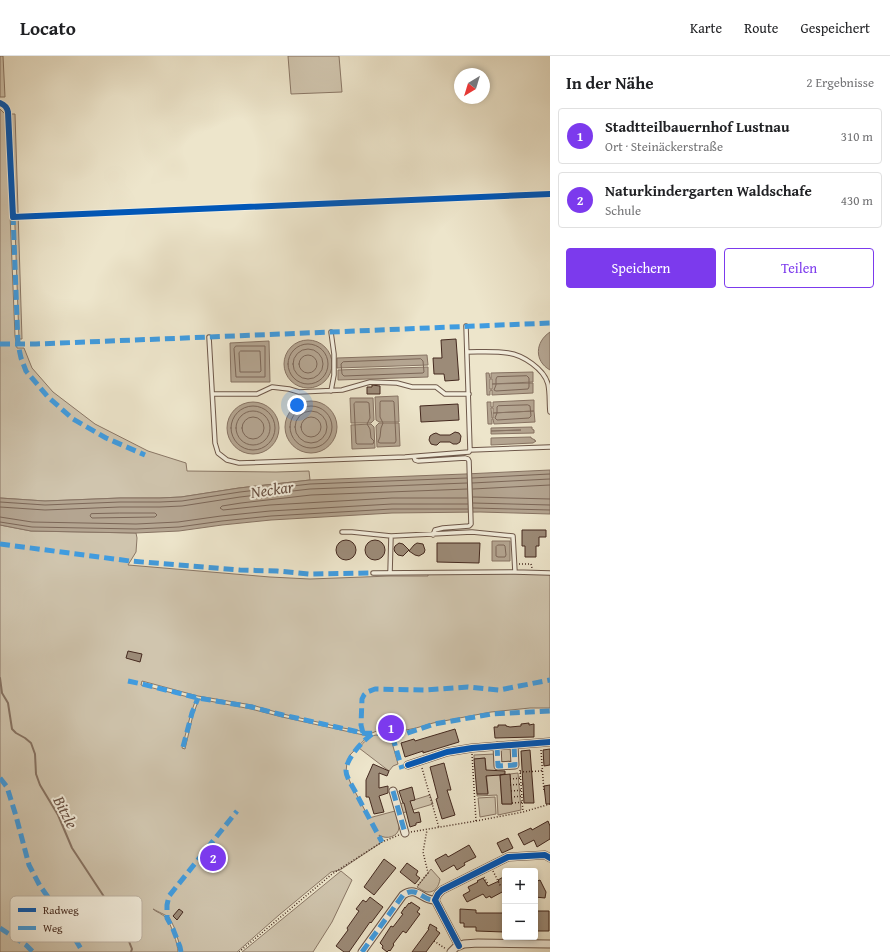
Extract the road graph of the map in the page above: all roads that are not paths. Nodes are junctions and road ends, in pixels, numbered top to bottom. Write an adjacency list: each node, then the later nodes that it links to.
1 (466, 326): 4 (lane)
2 (331, 332): 5 (lane)
3 (209, 337): 6 (lane)
4 (467, 352): 7 (lane); 8 (lane)
5 (331, 391): 6 (lane); 7 (lane)
6 (213, 394): 11 (lane)
7 (469, 394): 10 (lane)
8 (550, 412)
9 (550, 448): 10 (lane)
10 (470, 450): 11 (lane)
11 (414, 456): 13 (lane)
12 (342, 532): 14 (lane)
13 (433, 534): 14 (lane); 15 (lane)
14 (391, 536): 17 (lane)
15 (515, 572): 17 (lane); 18 (lane)
16 (373, 573): 17 (lane)
17 (390, 573)
18 (550, 573)
19 (550, 742): 20 (street)
20 (514, 745): 21 (street); 21 (street)
21 (496, 746): 22 (street)
22 (408, 765)
23 (393, 791): 24 (street)
24 (405, 833)
25 (550, 858): 26 (street)
26 (435, 900): 28 (street); 29 (street)
27 (550, 944): 28 (street)
28 (459, 946): 30 (street)
29 (362, 952)
30 (450, 952)

